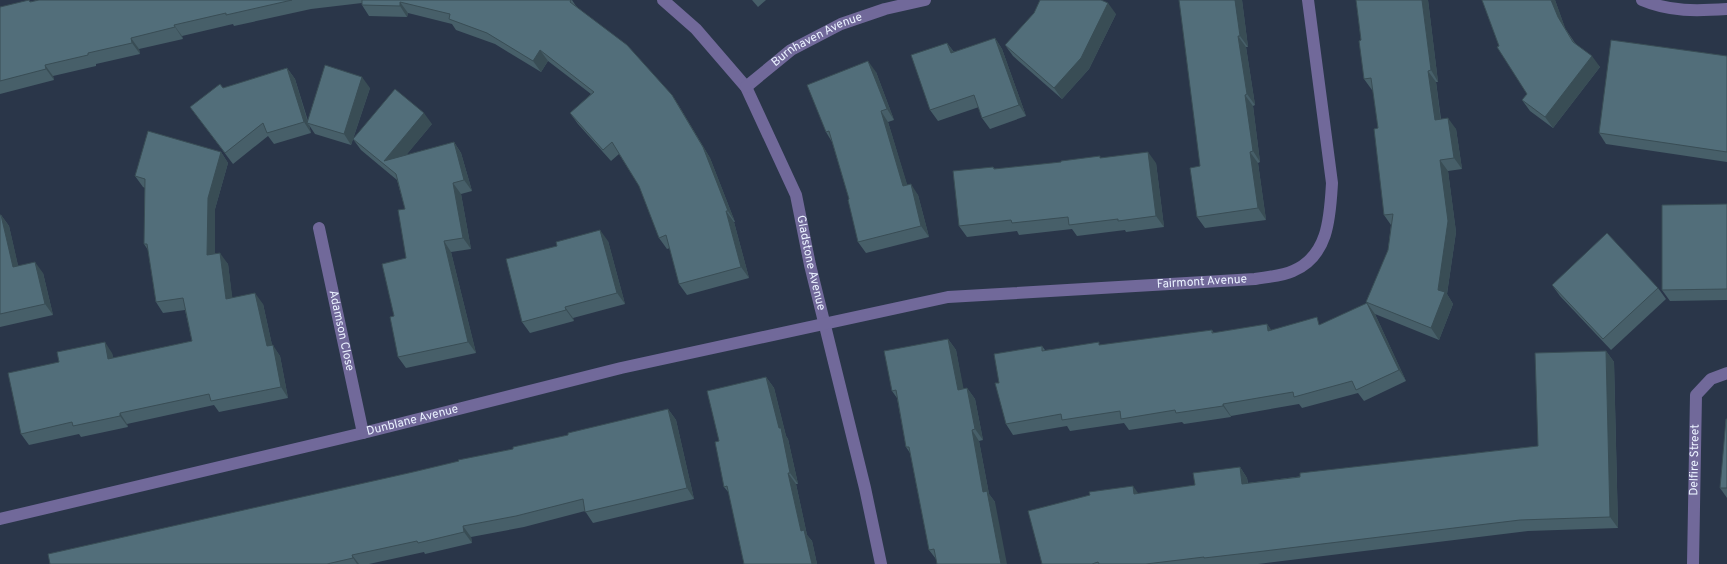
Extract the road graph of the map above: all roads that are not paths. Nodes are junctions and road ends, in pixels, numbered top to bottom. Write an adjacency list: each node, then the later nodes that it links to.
1 (663, 0): 6 (street, Gladstone Avenue)
2 (924, 0): 6 (street, Burnhaven Avenue)
3 (1308, 0): 8 (street, Fairmont Avenue)
4 (1642, 0): 5 (street)
5 (1727, 9)
6 (746, 87): 8 (street, Gladstone Avenue)
7 (320, 228): 10 (street, Adamson Close)
8 (825, 325): 10 (street, Dunblane Avenue); 12 (street, Gladstone Avenue)
9 (1727, 373): 13 (street, Delfire Street)
10 (363, 433): 11 (street, Dunblane Avenue)
11 (0, 519)
12 (881, 564)
13 (1693, 564)

